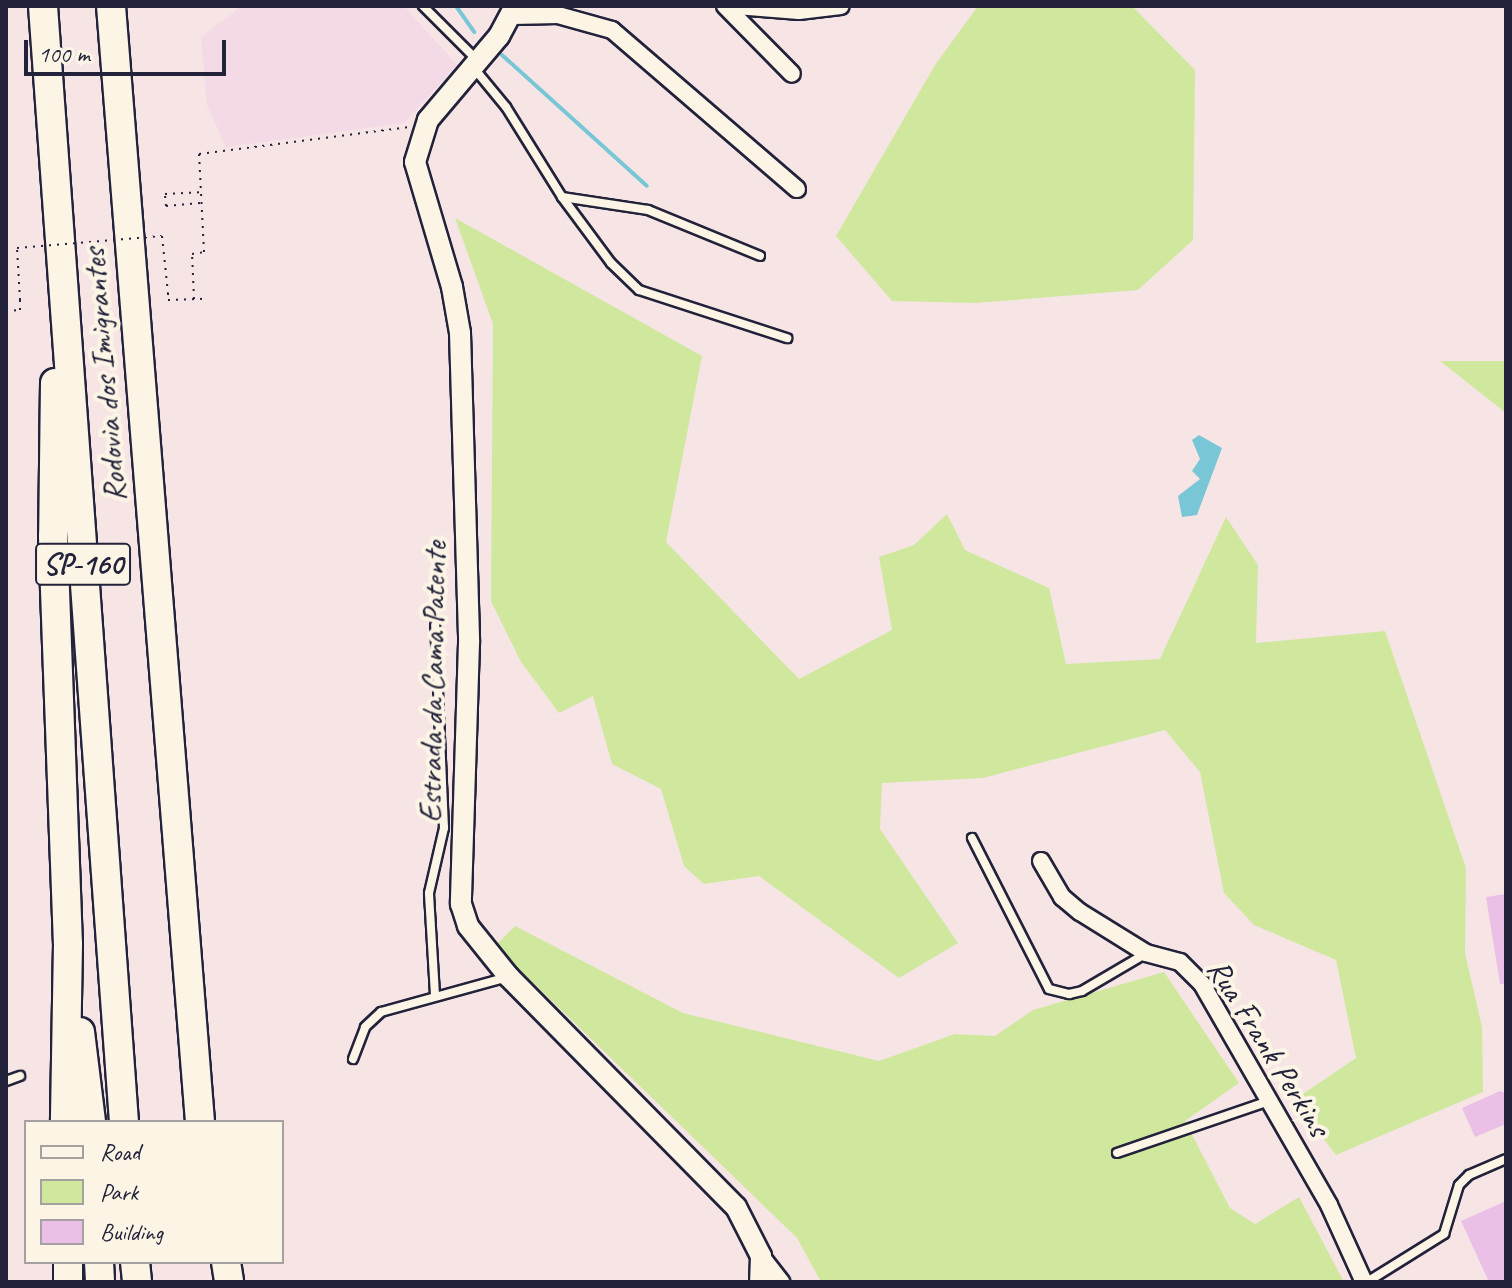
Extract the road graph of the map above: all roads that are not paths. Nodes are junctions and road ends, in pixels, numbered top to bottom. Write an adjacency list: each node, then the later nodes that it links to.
1 (43, 6): 12 (highway, Rodovia dos Imigrantes / SP-160)
2 (111, 6): 29 (highway, Rodovia dos Imigrantes / SP-160)
3 (423, 6): 8 (lane)
4 (725, 6): 9 (street)
5 (736, 6): 6 (street)
6 (841, 6)
7 (513, 11): 8 (street, Estrada da Cama Patente); 10 (street)
8 (475, 64): 11 (lane); 20 (street, Estrada da Cama Patente)
9 (792, 74)
10 (797, 189)
11 (562, 197): 13 (lane); 14 (lane)
12 (61, 248): 18 (highway); 28 (highway, Rodovia dos Imigrantes / SP-160)
13 (760, 256)
14 (787, 338)
15 (435, 625): 21 (lane)
16 (972, 838): 19 (lane)
17 (1041, 861): 19 (street, Rua Frank Perkins)
18 (68, 944): 26 (highway); 27 (highway)
19 (1146, 953): 25 (street, Rua Frank Perkins)
20 (509, 977): 21 (lane); 32 (street, Estrada da Cama Patente)
21 (435, 995): 22 (lane)
22 (353, 1059)
23 (20, 1076): 24 (lane)
24 (6, 1081)
25 (1270, 1101): 30 (lane); 35 (street, Rua Frank Perkins)
26 (65, 1120)
27 (91, 1120)
28 (124, 1120)
29 (200, 1120)
30 (1117, 1153)
31 (1506, 1159): 35 (lane)
32 (761, 1256): 33 (street, Estrada da Cama Patente); 34 (street)
33 (760, 1282)
34 (781, 1282)
35 (1365, 1282)

